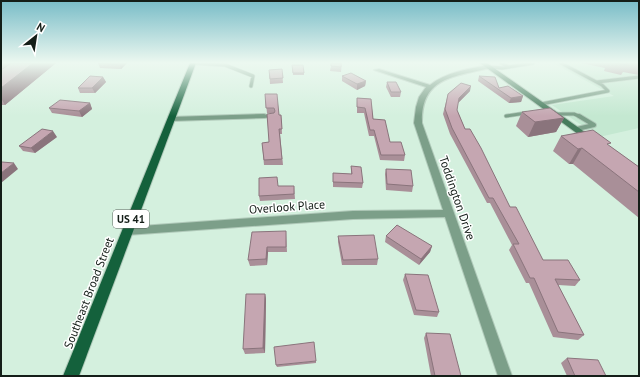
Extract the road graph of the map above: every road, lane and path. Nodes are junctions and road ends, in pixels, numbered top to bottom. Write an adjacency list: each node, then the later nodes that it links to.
1 (186, 81): 15 (main road, Southeast Broad Street / US 41)
2 (252, 81): 9 (lane)
3 (411, 81): 10 (street)
4 (441, 81): 10 (street, Toddington Drive)
5 (507, 81): 11 (main road)
6 (594, 81): 8 (lane)
7 (609, 81): 8 (lane)
8 (597, 82): 11 (lane)
9 (251, 86)
10 (431, 87): 18 (street, Toddington Drive)
11 (547, 109): 16 (main road); 16 (lane)
12 (528, 112): 14 (lane)
13 (273, 116): 15 (lane)
14 (506, 116)
15 (171, 120): 19 (main road, Southeast Broad Street / US 41)
16 (577, 129): 17 (main road)
17 (602, 147)
18 (448, 213): 19 (street, Overlook Place); 21 (street, Toddington Drive)
19 (127, 231): 20 (main road, Southeast Broad Street / US 41)
20 (71, 376)
21 (505, 376)

